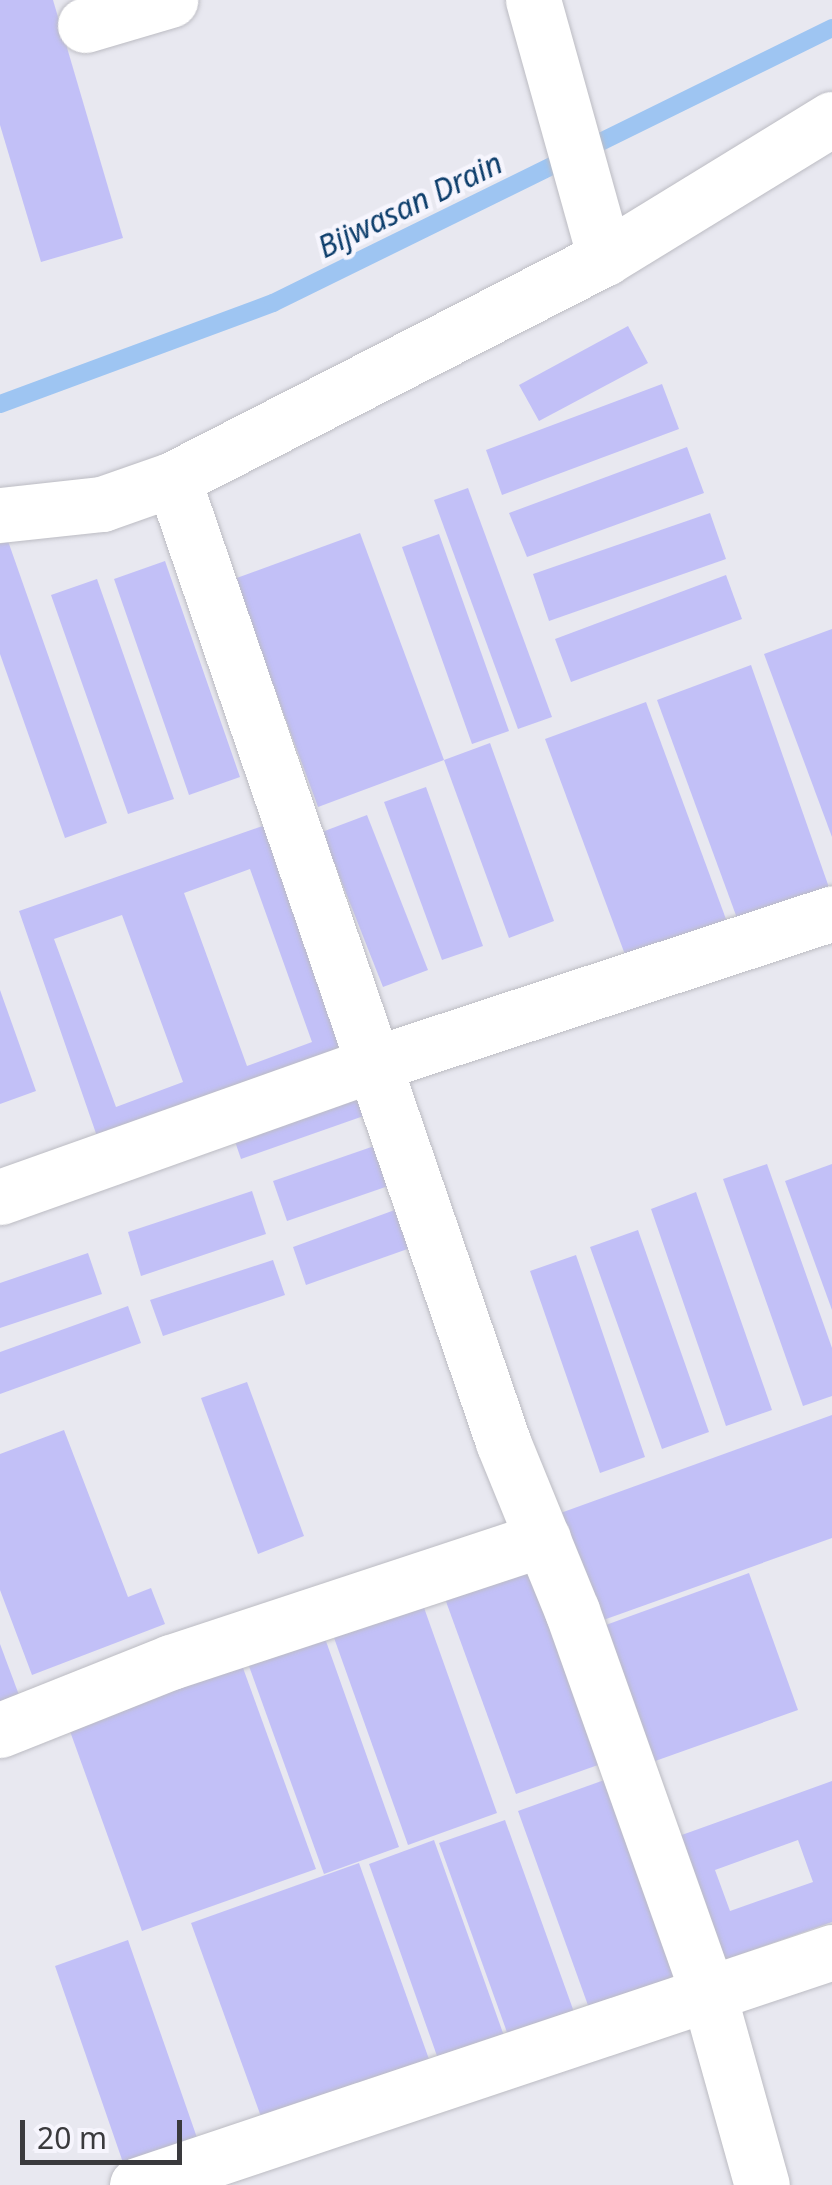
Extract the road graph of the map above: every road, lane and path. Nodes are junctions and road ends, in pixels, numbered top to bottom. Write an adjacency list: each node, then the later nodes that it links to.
1 (170, 0): 3 (street)
2 (533, 0): 5 (street)
3 (86, 26)
4 (832, 120): 5 (street)
5 (605, 258): 6 (street)
6 (173, 479): 7 (street); 9 (street)
7 (0, 515)
8 (832, 913): 9 (street)
9 (374, 1064): 10 (street); 11 (street)
10 (0, 1197)
11 (543, 1539): 12 (street); 14 (street)
12 (0, 1730)
13 (832, 1952): 14 (street)
14 (708, 1992): 15 (street); 16 (street)
15 (137, 2185)
16 (762, 2185)

